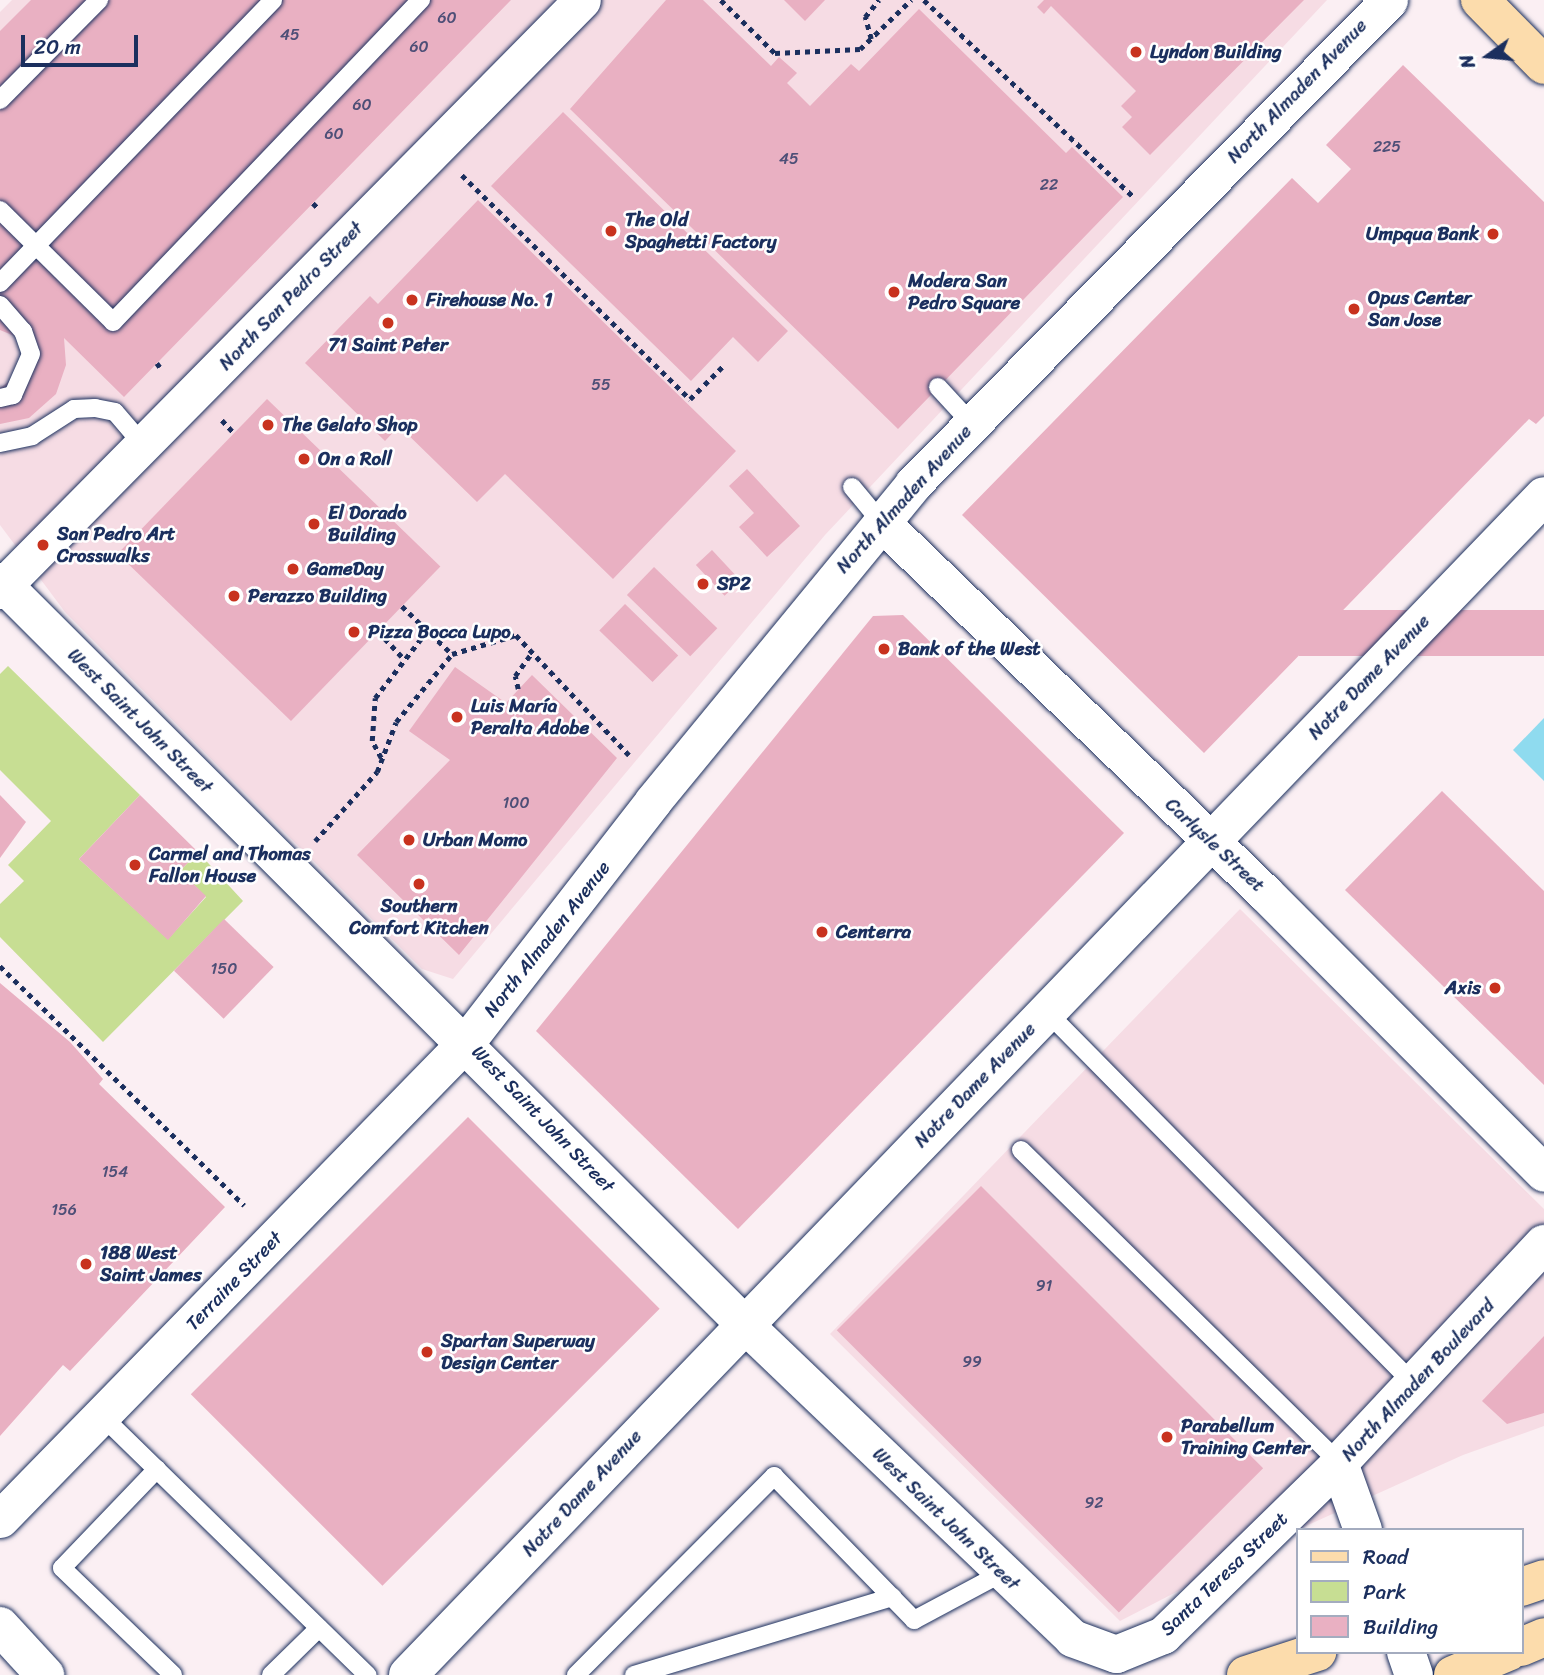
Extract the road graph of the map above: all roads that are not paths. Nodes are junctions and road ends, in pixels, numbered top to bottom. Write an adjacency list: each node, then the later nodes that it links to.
1 (99, 0): 8 (lane)
2 (273, 0): 10 (lane)
3 (421, 0): 10 (lane)
4 (582, 0): 17 (street, North San Pedro Street)
5 (1389, 0): 15 (street, North Almaden Avenue)
6 (1480, 0): 7 (main road)
7 (1544, 65)
8 (0, 100)
9 (0, 210): 10 (lane)
10 (36, 246): 11 (lane)
11 (1, 282)
12 (0, 305): 14 (lane)
13 (939, 387): 15 (lane)
14 (0, 398)
15 (972, 424): 20 (street, North Almaden Avenue)
16 (0, 443): 17 (lane)
17 (144, 446): 21 (street, North San Pedro Street)
18 (852, 487): 20 (lane)
19 (1544, 496): 22 (main road, Notre Dame Avenue)
20 (881, 523): 22 (street, Carlysle Street); 24 (street, North Almaden Avenue)
21 (1, 585): 24 (street, West Saint John Street)
22 (1211, 842): 23 (main road, Notre Dame Avenue); 26 (street, Carlysle Street)
23 (1046, 1011): 28 (main road, Notre Dame Avenue); 29 (lane)
24 (467, 1041): 28 (street, West Saint John Street); 30 (street, Terraine Street)
25 (1021, 1150): 31 (lane)
26 (1544, 1172)
27 (1544, 1244): 29 (main road, North Almaden Boulevard)
28 (746, 1326): 35 (street, West Saint John Street); 50 (main road, Notre Dame Avenue)
29 (1413, 1383): 31 (main road, North Almaden Boulevard)
30 (102, 1416): 32 (lane); 33 (street, Terraine Street)
31 (1339, 1463): 34 (main road, North Almaden Boulevard); 41 (street, Santa Teresa Street)
32 (157, 1469): 39 (lane); 47 (lane)
33 (0, 1519)
34 (1362, 1528)
35 (1002, 1573): 38 (lane); 41 (street, West Saint John Street)
36 (1544, 1579): 37 (main road)
37 (1523, 1586)
38 (892, 1597): 51 (lane); 52 (lane)
39 (319, 1628): 48 (lane); 49 (lane)
40 (4, 1634): 46 (main road)
41 (1093, 1650)
42 (1311, 1654): 45 (main road)
43 (1407, 1654): 53 (main road)
44 (1504, 1654): 54 (main road)
45 (1259, 1671)
46 (46, 1675)
47 (173, 1675)
48 (271, 1675)
49 (367, 1675)
50 (408, 1675)
51 (576, 1675)
52 (634, 1675)
53 (1414, 1675)
54 (1453, 1675)

